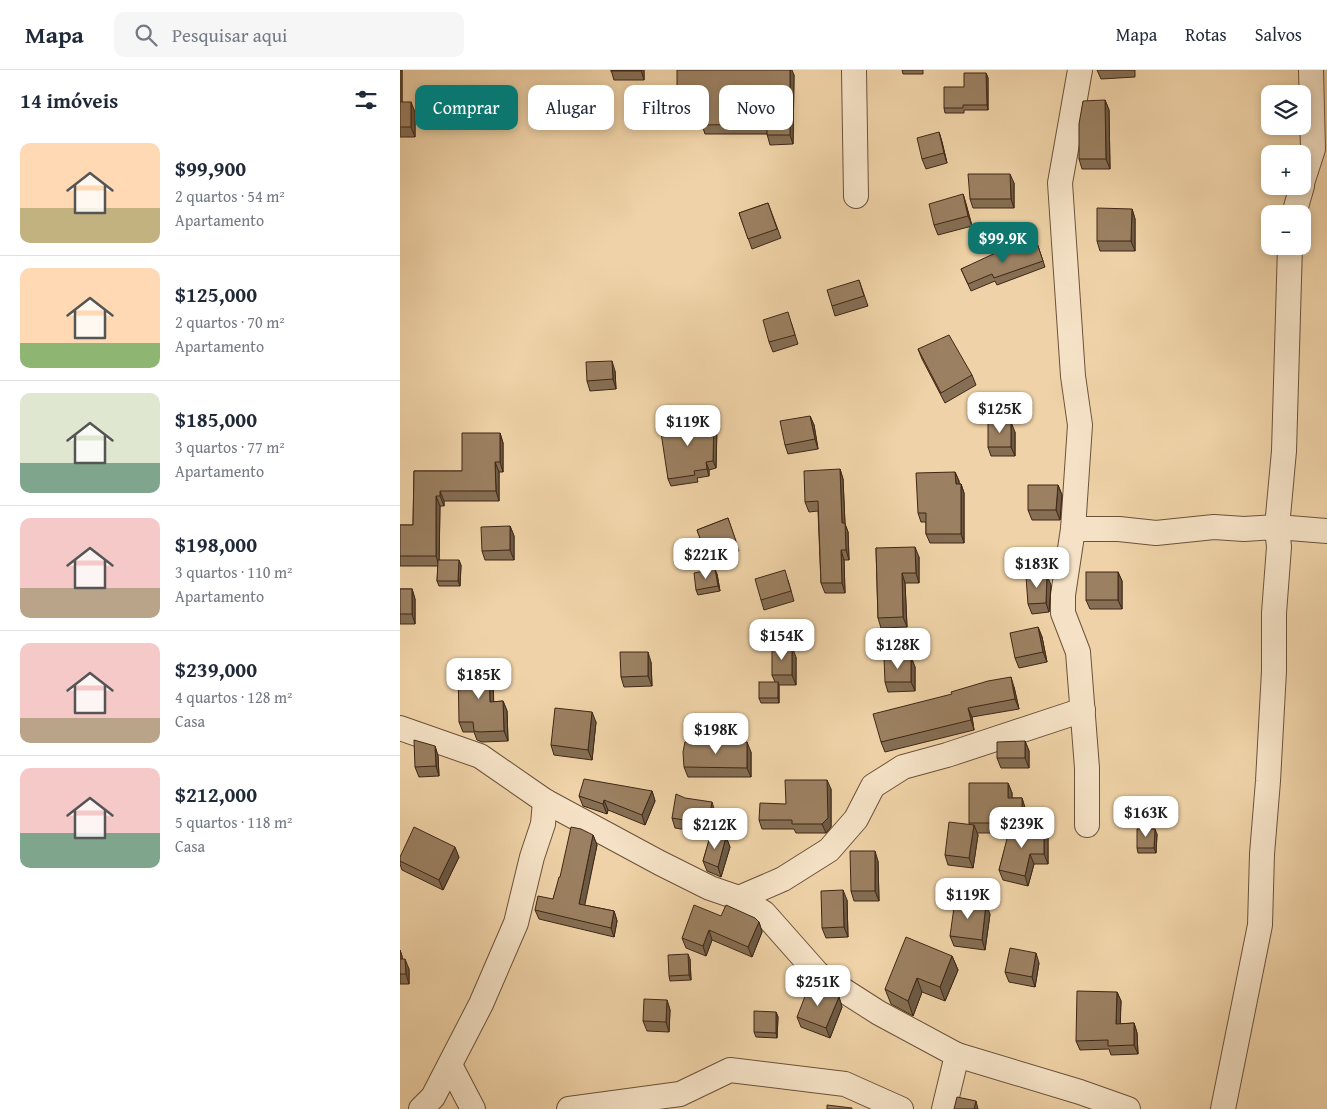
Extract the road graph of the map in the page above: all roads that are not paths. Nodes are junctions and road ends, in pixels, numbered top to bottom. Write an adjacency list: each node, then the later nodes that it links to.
1 (854, 70): 5 (street)
2 (1080, 70): 8 (street)
3 (1310, 70): 4 (street)
4 (1311, 153)
5 (856, 196)
6 (1290, 255): 7 (street)
7 (1277, 527): 8 (street); 9 (street); 23 (street)
8 (1073, 529): 10 (street)
9 (1327, 531)
10 (1083, 710): 13 (street); 14 (street)
11 (400, 728): 12 (street)
12 (545, 801): 14 (street); 16 (street)
13 (1088, 825)
14 (739, 898): 15 (street)
15 (957, 1055): 21 (street); 22 (street)
16 (450, 1065): 17 (street); 18 (street)
17 (421, 1109)
18 (474, 1109)
19 (569, 1109): 20 (street)
20 (901, 1109)
21 (944, 1109)
22 (1128, 1109)
23 (1223, 1109)

